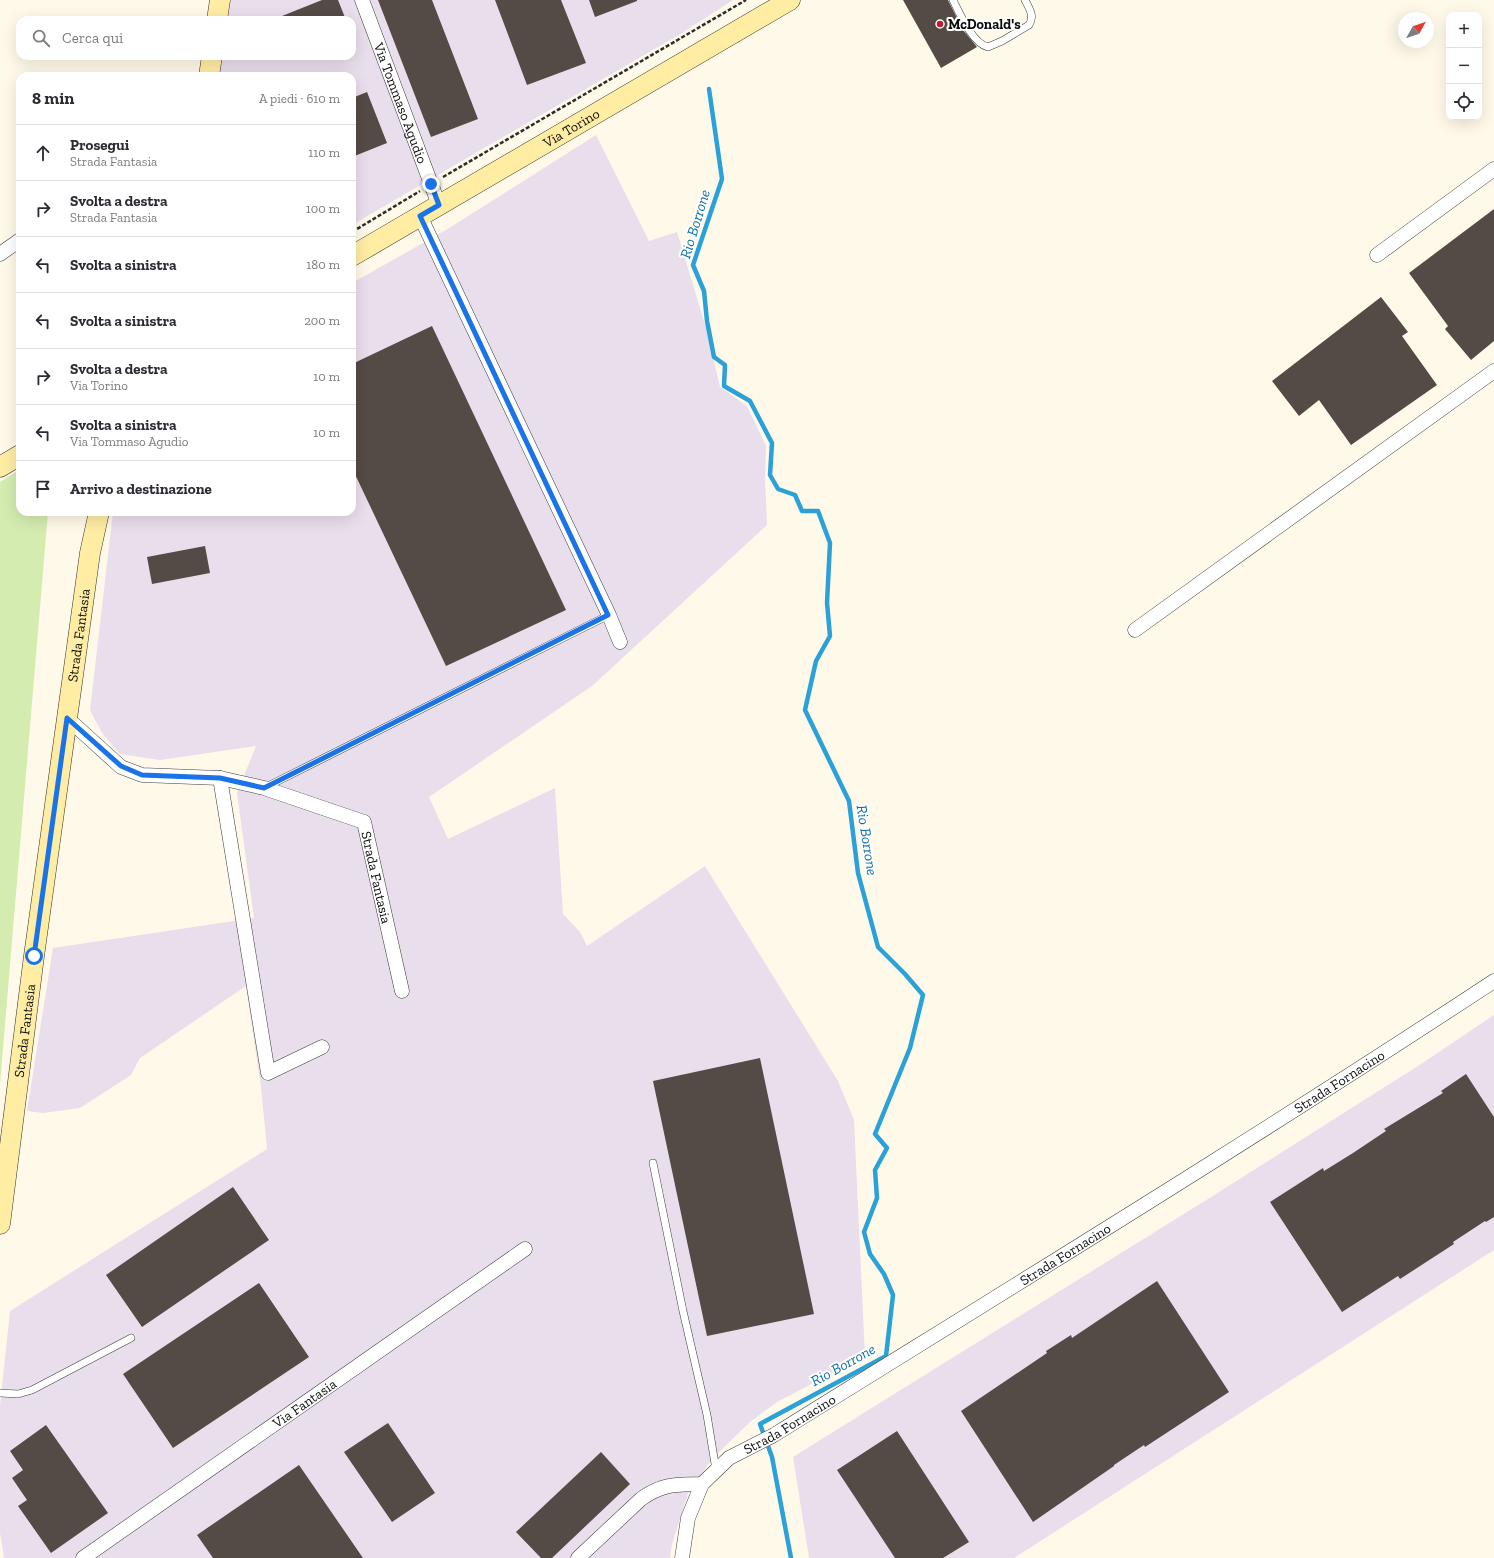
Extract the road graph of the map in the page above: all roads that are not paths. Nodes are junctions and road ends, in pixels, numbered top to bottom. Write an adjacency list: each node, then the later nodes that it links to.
1 (220, 0): 6 (street)
2 (362, 0): 10 (street, Via Tommaso Agudio)
3 (790, 0): 10 (street, Via Torino)
4 (953, 0): 5 (lane)
5 (1024, 0)
6 (218, 16)
7 (211, 60): 8 (street)
8 (210, 72)
9 (1494, 169): 15 (street)
10 (439, 205): 11 (street, Via Torino)
11 (420, 216): 14 (street, Via Torino); 22 (street)
12 (16, 243): 13 (street)
13 (0, 254)
14 (356, 254)
15 (1377, 255)
16 (1494, 371): 23 (street)
17 (16, 457): 18 (street)
18 (0, 467)
19 (90, 516): 21 (street, Strada Fantasia)
20 (98, 516): 21 (street, Strada Fantasia)
21 (90, 553): 25 (street, Strada Fantasia)
22 (608, 615): 24 (street); 27 (lane)
23 (1135, 630)
24 (620, 642)
25 (67, 718): 26 (street, Strada Fantasia); 32 (street, Strada Fantasia)
26 (220, 778): 27 (street, Strada Fantasia); 30 (street)
27 (264, 788): 29 (street, Strada Fantasia)
28 (1494, 981): 36 (street, Strada Fornacino)
29 (402, 991)
30 (322, 1047)
31 (653, 1163): 36 (lane)
32 (0, 1224)
33 (525, 1249): 38 (street, Via Fantasia)
34 (131, 1338): 35 (lane)
35 (0, 1393)
36 (716, 1470): 37 (street, Strada Fornacino)
37 (702, 1484): 39 (street); 40 (street, Strada Fornacino)
38 (83, 1558)
39 (578, 1558)
40 (682, 1558)

